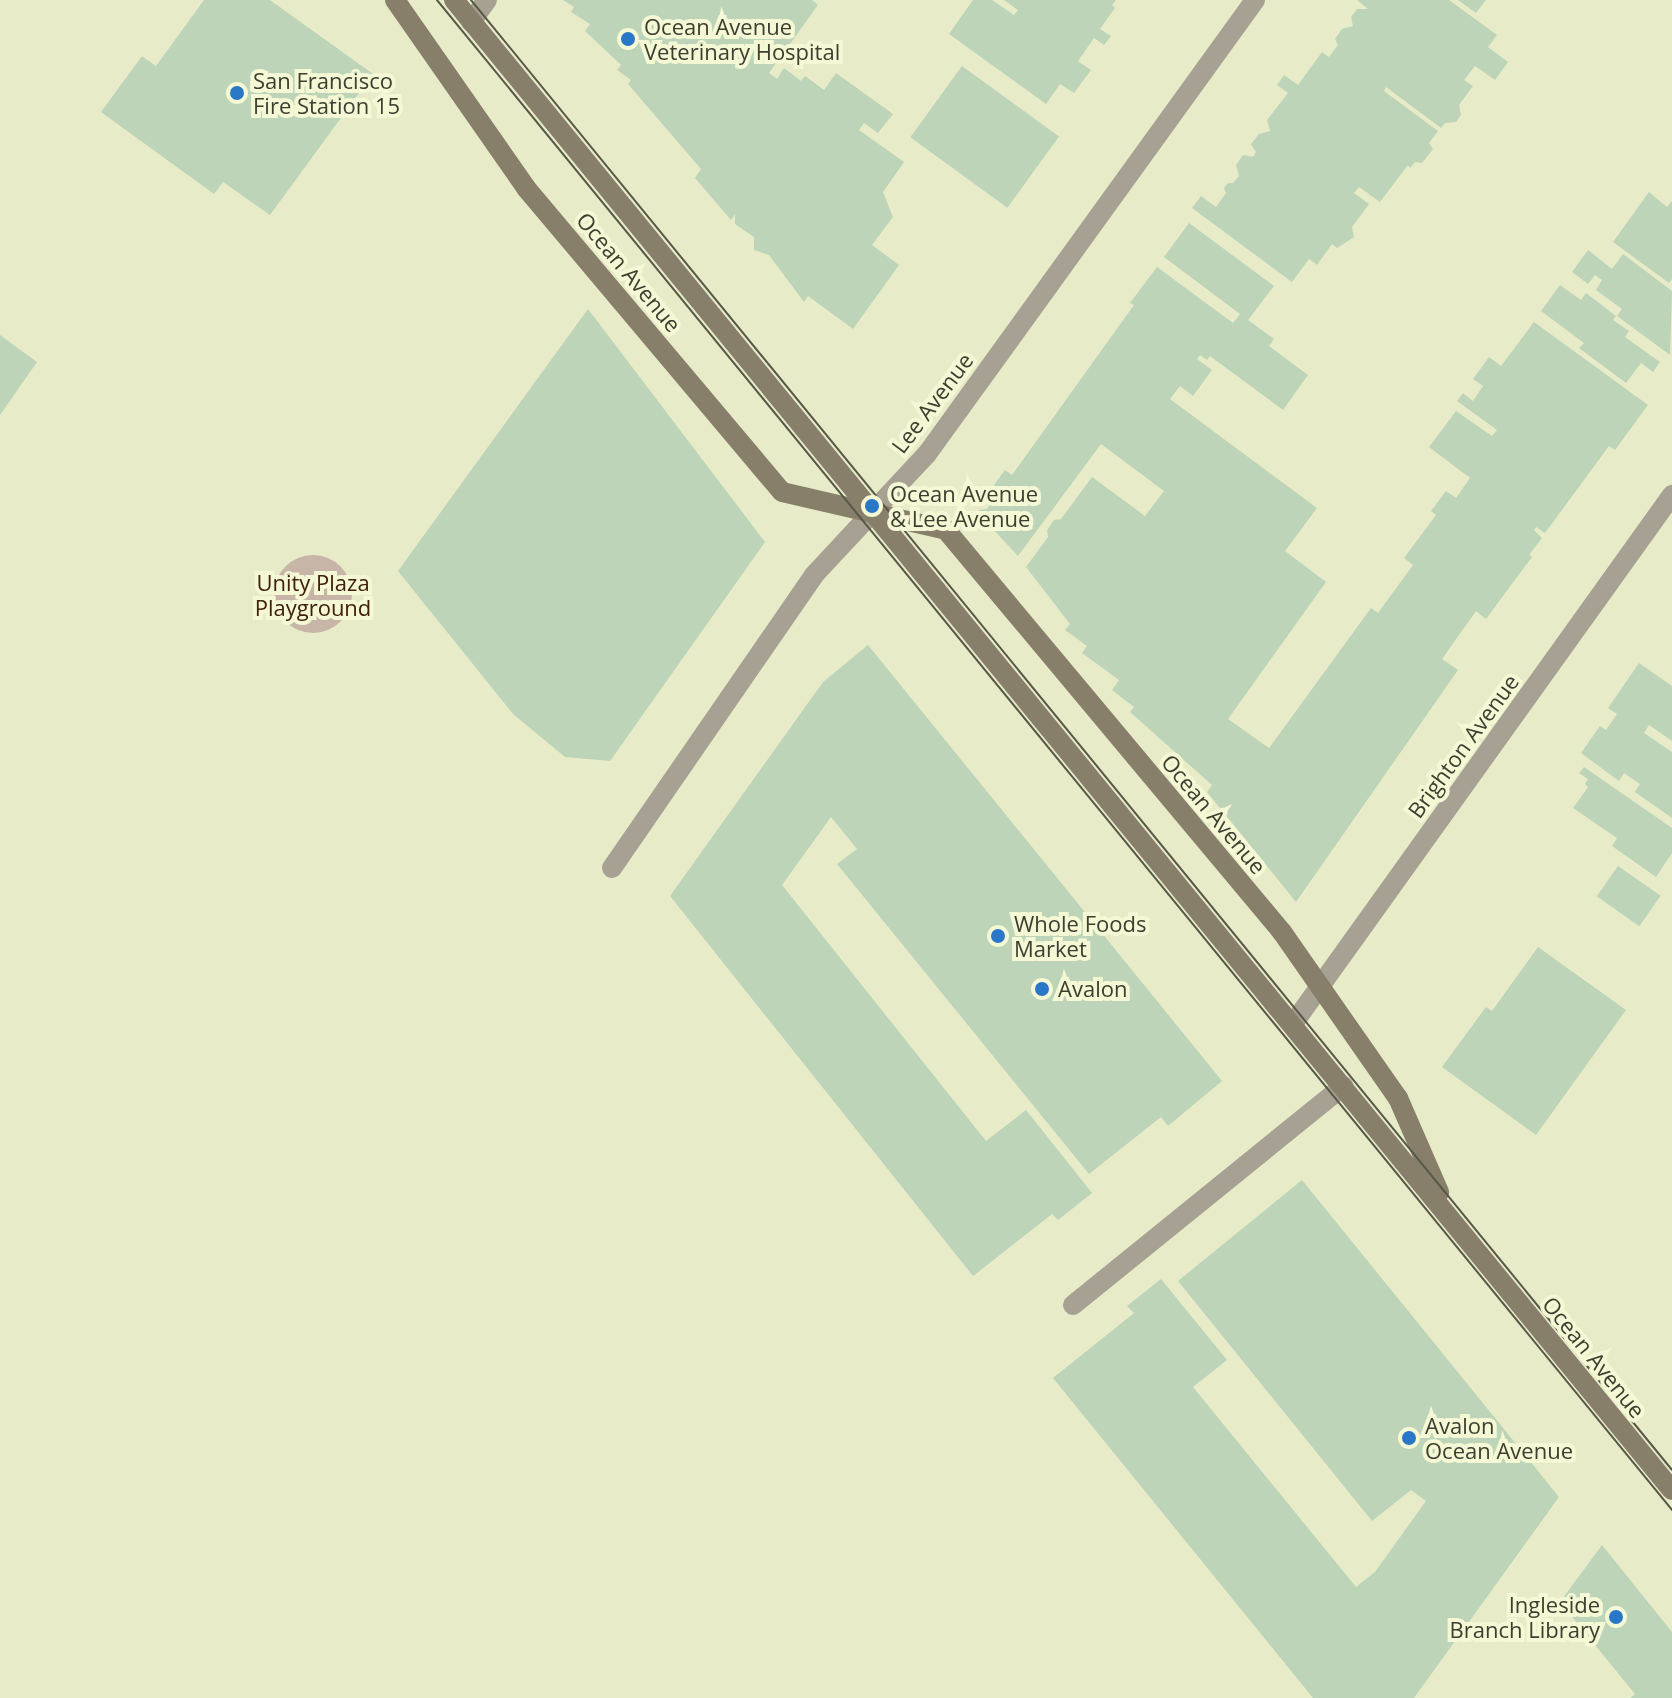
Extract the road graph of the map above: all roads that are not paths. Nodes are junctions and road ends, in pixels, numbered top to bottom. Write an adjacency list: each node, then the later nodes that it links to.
1 (395, 0): 7 (main road, Ocean Avenue)
2 (454, 0): 5 (main road, Ocean Avenue)
3 (487, 0): 5 (street)
4 (1255, 0): 7 (street, Lee Avenue)
5 (471, 22): 7 (main road, Ocean Avenue)
6 (1672, 495): 9 (street, Brighton Avenue)
7 (874, 511): 8 (street, Lee Avenue); 9 (main road, Ocean Avenue); 10 (main road, Ocean Avenue)
8 (612, 868)
9 (1320, 987): 10 (street, Brighton Avenue); 12 (main road, Ocean Avenue)
10 (1293, 1024): 11 (main road, Ocean Avenue)
11 (1343, 1086): 12 (main road, Ocean Avenue); 13 (street)
12 (1449, 1216): 14 (main road, Ocean Avenue)
13 (1073, 1305)
14 (1672, 1490)

